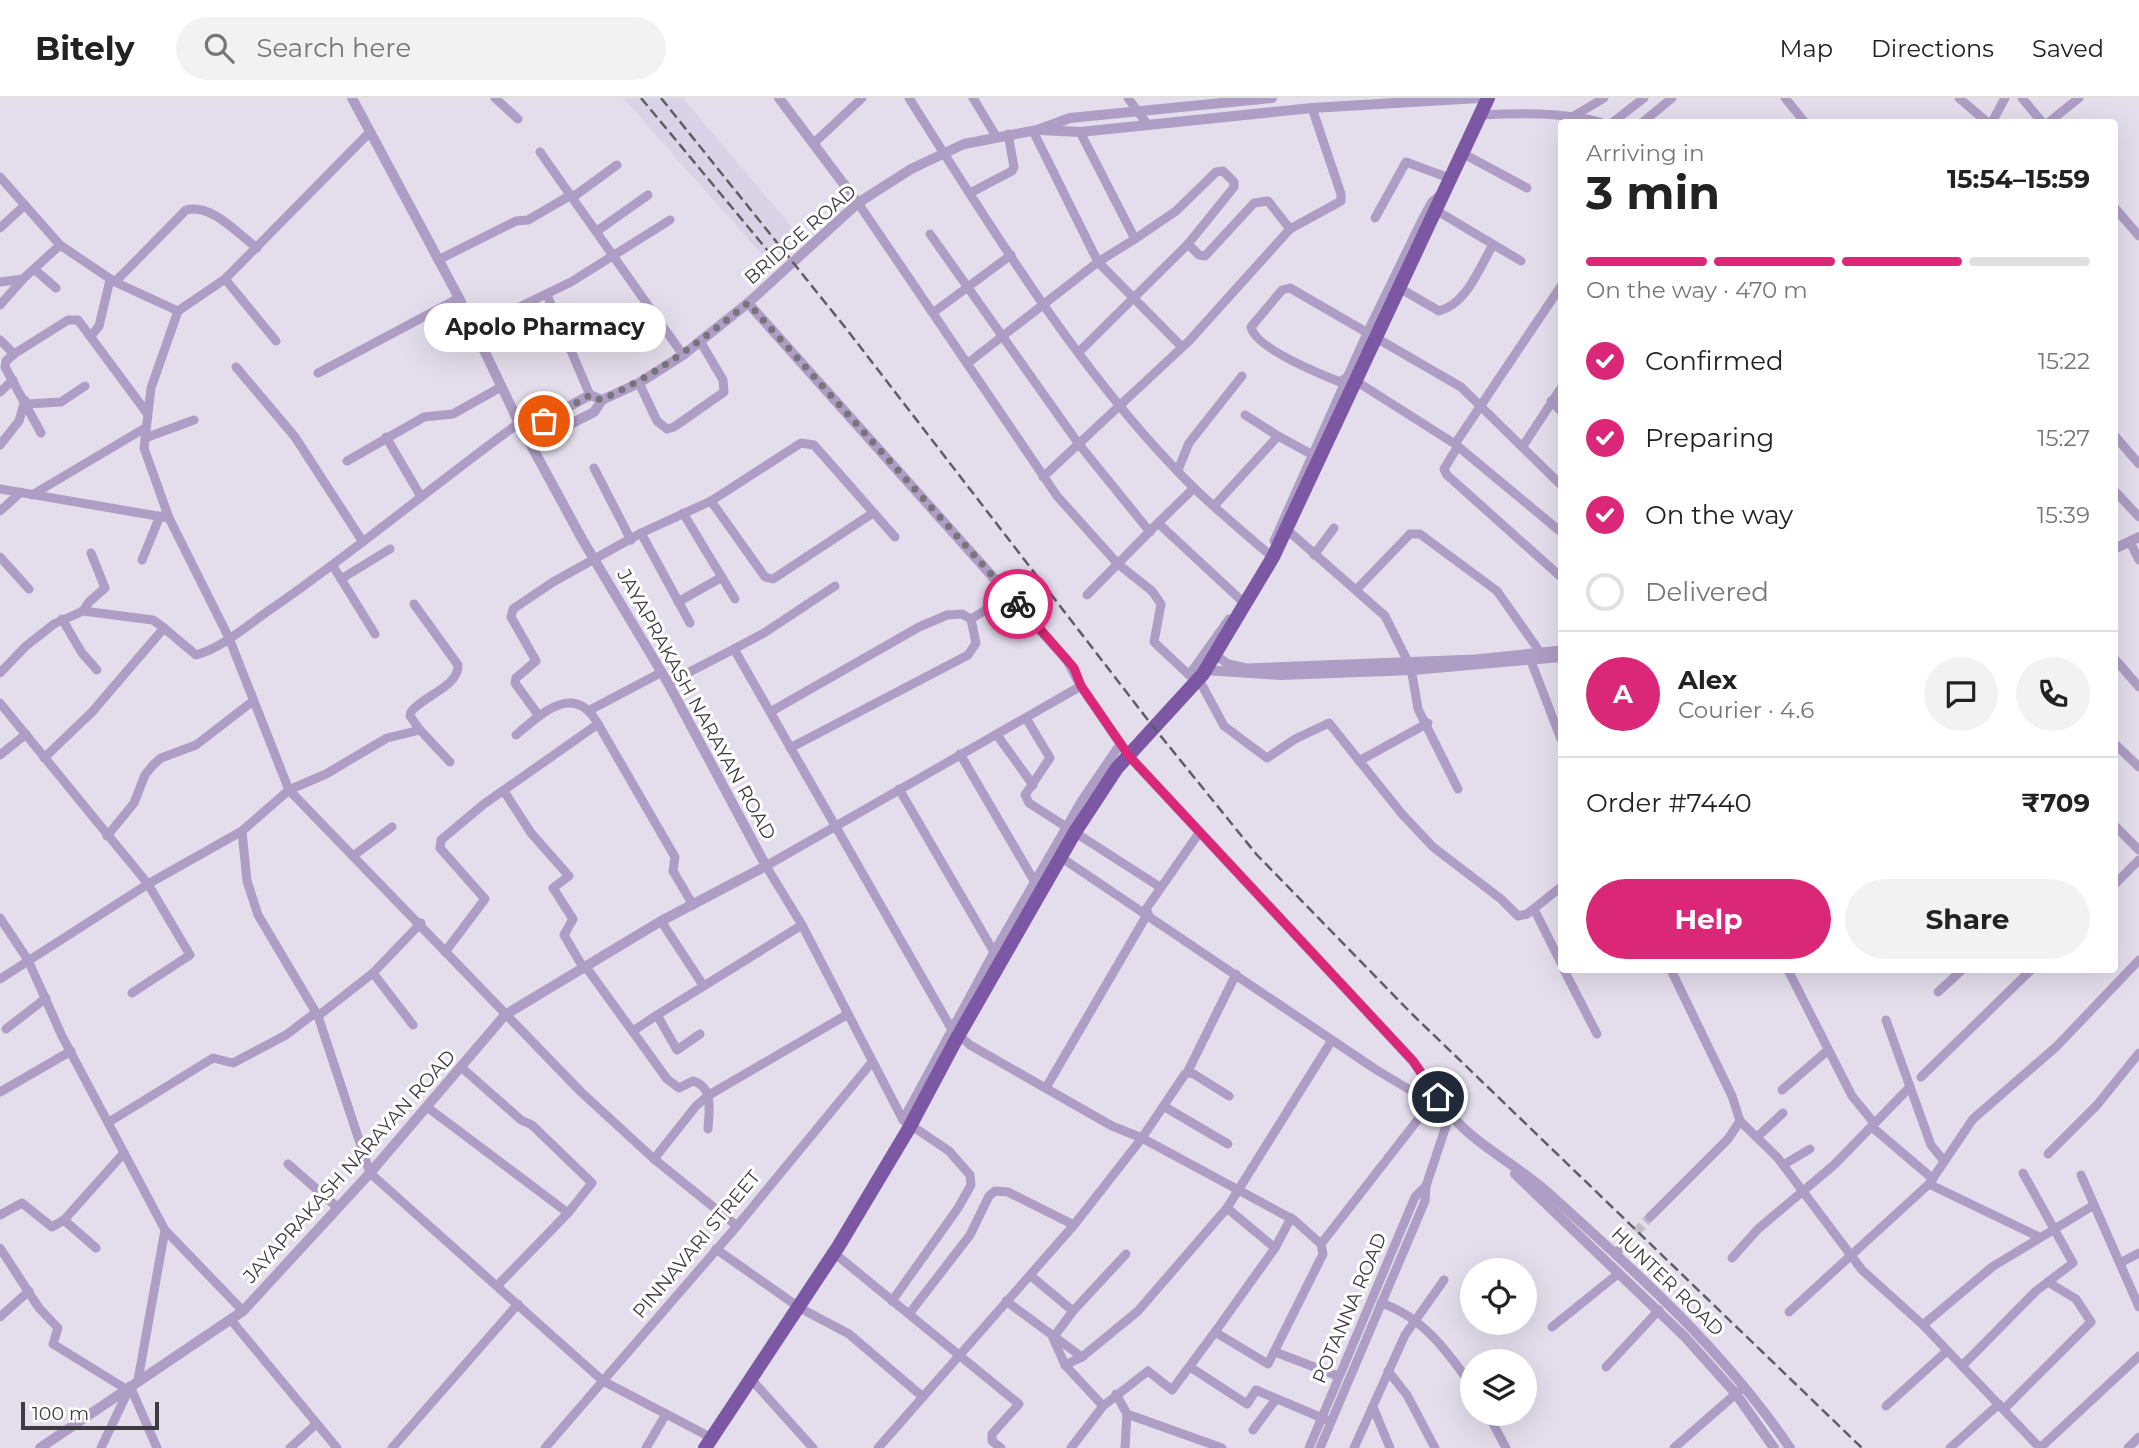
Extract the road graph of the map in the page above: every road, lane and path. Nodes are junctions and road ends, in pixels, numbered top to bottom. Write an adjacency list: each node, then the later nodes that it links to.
1 (352, 98): 37 (street, JAYAPRAKASH NARAYAN ROAD)
2 (495, 98): 26 (street)
3 (779, 98): 41 (street)
4 (862, 98): 41 (street)
5 (909, 98): 43 (street)
6 (973, 98): 40 (street)
7 (1128, 98): 22 (street)
8 (1272, 98): 19 (street, BRIDGE ROAD)
9 (1479, 98): 21 (street, BRIDGE ROAD)
10 (1488, 98): 24 (highway)
11 (1604, 98): 25 (street)
12 (1643, 98): 28 (street)
13 (1672, 98): 29 (street)
14 (1786, 98): 30 (street)
15 (1959, 98): 31 (street)
16 (2005, 98): 32 (street)
17 (2022, 98): 33 (street)
18 (2079, 98): 34 (street)
19 (1259, 99): 20 (street, BRIDGE ROAD); 23 (street)
20 (1202, 101): 22 (street, BRIDGE ROAD)
21 (1312, 108): 23 (street, BRIDGE ROAD); 60 (street)
22 (1139, 111): 35 (street); 36 (street, BRIDGE ROAD)
23 (1262, 113): 35 (street, BRIDGE ROAD)
24 (1480, 115): 25 (street); 44 (highway)
25 (1574, 116): 27 (street)
26 (518, 119)
27 (1587, 119)
28 (1617, 119)
29 (1647, 119)
30 (1802, 119)
31 (1984, 119)
32 (1994, 119)
33 (2040, 119)
34 (2053, 119)
35 (1147, 124): 38 (street, BRIDGE ROAD)
36 (1035, 130): 38 (street, BRIDGE ROAD); 39 (street, BRIDGE ROAD); 73 (street)
37 (370, 132): 68 (street); 71 (street, JAYAPRAKASH NARAYAN ROAD)
38 (1080, 132): 64 (street)
39 (1008, 134): 40 (street, BRIDGE ROAD); 49 (street)
40 (996, 136): 43 (street, BRIDGE ROAD)
41 (814, 143): 53 (street)
42 (540, 152): 52 (street)
43 (944, 153): 49 (street); 53 (street, BRIDGE ROAD)
44 (1462, 153): 46 (highway); 48 (street)
45 (617, 165): 52 (street)
46 (1450, 178): 50 (highway); 57 (street)
47 (2, 184): 54 (street)
48 (1527, 188)
49 (971, 193): 70 (street)
50 (1441, 194): 56 (highway); 79 (street)
51 (648, 195): 61 (street)
52 (572, 196): 61 (street); 71 (street)
53 (858, 203): 87 (street, BRIDGE ROAD); 90 (street)
54 (24, 205): 59 (street); 67 (street)
55 (2118, 211): 63 (street)
56 (1433, 212): 66 (street); 203 (highway)
57 (1375, 218)
58 (670, 220): 69 (street)
59 (0, 228)
60 (1290, 229): 65 (street); 98 (street)
61 (597, 231): 69 (street)
62 (930, 234): 80 (street)
63 (2139, 236)
64 (1135, 239): 65 (street); 73 (street)
65 (1188, 244): 85 (street)
66 (1493, 244): 72 (street); 79 (street)
67 (60, 245): 74 (street); 77 (street)
68 (257, 248): 76 (street); 77 (street)
69 (614, 255): 83 (street); 101 (street)
70 (1011, 255): 80 (street); 86 (street)
71 (438, 260): 84 (street, JAYAPRAKASH NARAYAN ROAD)
72 (1521, 261)
73 (1098, 262): 85 (street); 86 (street)
74 (34, 269): 75 (street); 81 (street)
75 (23, 279): 78 (street); 88 (street)
76 (225, 279): 89 (street); 96 (street)
77 (113, 281): 89 (street); 94 (street)
78 (0, 282)
79 (1391, 283): 92 (street)
80 (969, 286): 90 (street); 93 (street)
81 (56, 288)
82 (1558, 290): 118 (street)
83 (547, 295): 91 (street); 113 (street)
84 (459, 298): 91 (street, JAYAPRAKASH NARAYAN ROAD); 104 (street)
85 (1132, 298): 98 (street); 99 (street)
86 (1043, 302): 93 (street); 99 (street)
87 (748, 303): 97 (street, BRIDGE ROAD); 181 (street, HUNTER ROAD)
88 (0, 305)
89 (178, 311): 120 (street)
90 (934, 312): 102 (street)
91 (474, 329): 110 (street, JAYAPRAKASH NARAYAN ROAD)
92 (1367, 332): 106 (street); 106 (street); 118 (street)
93 (1003, 333): 102 (street); 129 (street)
94 (91, 336): 100 (street); 120 (street)
95 (0, 340): 100 (street)
96 (275, 341)
97 (700, 341): 101 (street, BRIDGE ROAD); 108 (street)
98 (1181, 346): 117 (street)
99 (1080, 351): 117 (street)
100 (14, 354): 107 (street)
101 (683, 355): 108 (street, BRIDGE ROAD)
102 (968, 363): 139 (street)
103 (236, 367): 163 (street)
104 (318, 373)
105 (1242, 376): 138 (street)
106 (1348, 376): 132 (street); 134 (street)
107 (13, 380): 111 (street); 116 (street)
108 (639, 383): 114 (street, BRIDGE ROAD)
109 (85, 386): 116 (street)
110 (501, 387): 123 (street, JAYAPRAKASH NARAYAN ROAD); 127 (street)
111 (0, 392)
112 (1558, 392): 115 (street)
113 (590, 395): 114 (street); 123 (street)
114 (601, 400): 130 (street, BRIDGE ROAD)
115 (1552, 401): 119 (street); 133 (street)
116 (26, 402): 124 (street); 131 (street)
117 (1120, 404): 129 (street); 138 (street)
118 (1480, 406): 132 (street); 133 (street)
119 (1558, 408)
120 (148, 413): 125 (street)
121 (1245, 415): 126 (street)
122 (194, 420): 125 (street)
123 (521, 427): 130 (street, JAYAPRAKASH NARAYAN ROAD); 146 (street)
124 (41, 433)
125 (145, 433): 145 (street); 152 (street)
126 (1278, 436): 134 (street); 148 (street)
127 (386, 437): 135 (street); 146 (street)
128 (2118, 440): 136 (street)
129 (1078, 443): 139 (street); 158 (street)
130 (531, 444): 171 (street, JAYAPRAKASH NARAYAN ROAD)
131 (0, 445)
132 (1457, 445): 157 (street); 175 (street)
133 (1523, 446): 140 (street)
134 (1313, 455): 155 (street)
135 (347, 461)
136 (2139, 464)
137 (594, 468): 162 (street)
138 (1178, 470): 141 (street)
139 (1044, 477): 173 (street)
140 (1558, 482)
141 (1194, 488): 148 (street); 154 (street)
142 (0, 489): 143 (street)
143 (21, 492): 145 (street); 149 (street)
144 (2118, 494): 153 (street)
145 (32, 495): 152 (street)
146 (420, 495): 163 (street)
147 (711, 500): 150 (street); 151 (street); 151 (street)
148 (1214, 506): 167 (street)
149 (0, 511)
150 (684, 513): 159 (street); 176 (street)
151 (873, 513): 160 (street)
152 (164, 517): 170 (street); 193 (street)
153 (2139, 517)
154 (1158, 523): 158 (street); 185 (street)
155 (1280, 524): 167 (street); 168 (street)
156 (1334, 528): 168 (street)
157 (1558, 529)
158 (1150, 532): 173 (street)
159 (641, 533): 162 (street); 184 (street)
160 (895, 537)
161 (2134, 539): 164 (street); 172 (street)
162 (631, 540): 171 (street)
163 (363, 542): 174 (street)
164 (2118, 547)
165 (390, 549): 177 (street)
166 (91, 553): 187 (street)
167 (1270, 555): 185 (street)
168 (1314, 555): 180 (street)
169 (0, 557): 179 (street)
170 (142, 560)
171 (597, 560): 204 (street, JAYAPRAKASH NARAYAN ROAD); 214 (street)
172 (2139, 560)
173 (1118, 564): 182 (street); 206 (street)
174 (333, 566): 177 (street); 193 (street)
175 (1558, 574)
176 (722, 577): 183 (street); 184 (street)
177 (341, 579): 192 (street)
178 (835, 586): 194 (street)
179 (29, 589)
180 (1356, 590): 197 (street); 200 (street)
181 (1010, 595): 189 (street); 208 (street, HUNTER ROAD)
182 (1087, 595)
183 (735, 599)
184 (678, 601): 190 (street)
185 (1242, 601): 195 (street)
186 (414, 604): 218 (street)
187 (83, 611): 188 (street); 191 (street)
188 (62, 619): 202 (street); 205 (street)
189 (971, 619): 213 (street); 225 (street)
190 (690, 623)
191 (164, 628): 193 (street); 228 (street)
192 (375, 634)
193 (229, 638): 210 (street)
194 (734, 649): 207 (street); 213 (street)
195 (1207, 649): 200 (street); 206 (street)
196 (1558, 650): 197 (street)
197 (1540, 652): 198 (street)
198 (1528, 654): 200 (street); 219 (street)
199 (1558, 657): 203 (street)
200 (1408, 660): 216 (street)
201 (2118, 663): 209 (street)
202 (97, 670)
203 (1205, 670): 351 (highway)
204 (662, 672): 207 (street, JAYAPRAKASH NARAYAN ROAD); 212 (street)
205 (0, 673)
206 (1189, 675): 229 (street)
207 (668, 683): 248 (street, JAYAPRAKASH NARAYAN ROAD)
208 (1081, 686): 215 (street); 223 (street, HUNTER ROAD)
209 (2139, 687)
210 (253, 701): 235 (street); 243 (street)
211 (0, 703): 220 (street)
212 (590, 710): 214 (street); 217 (street)
213 (772, 711): 225 (street)
214 (538, 716): 221 (street)
215 (1026, 718): 222 (street); 232 (street)
216 (1428, 723): 229 (street); 234 (street)
217 (598, 724): 236 (street); 254 (street)
218 (420, 730): 230 (street); 235 (street)
219 (1558, 731)
220 (26, 734): 227 (street); 228 (street)
221 (516, 735)
222 (997, 735): 226 (street); 232 (street)
223 (1121, 743): 239 (street); 242 (street, HUNTER ROAD)
224 (2118, 747): 231 (street)
225 (790, 748): 237 (street)
226 (960, 754): 233 (street); 251 (street)
227 (0, 755)
228 (44, 758): 243 (street)
229 (1359, 761): 255 (street)
230 (450, 762)
231 (2138, 765)
232 (1033, 785): 239 (street)
233 (899, 789): 237 (street); 262 (street)
234 (1458, 789)
235 (289, 790): 241 (street); 246 (street)
236 (504, 791): 261 (street); 266 (street)
237 (837, 825): 248 (street); 285 (street)
238 (392, 827): 246 (street)
239 (1067, 827): 245 (street); 252 (street)
240 (2118, 829): 244 (street)
241 (242, 831): 250 (street); 279 (street)
242 (1199, 833): 252 (street); 308 (street, HUNTER ROAD)
243 (107, 836): 250 (street)
244 (2139, 850)
245 (1053, 852): 251 (street); 256 (street)
246 (353, 856): 259 (street)
247 (2139, 860): 249 (street)
248 (766, 866): 254 (street, JAYAPRAKASH NARAYAN ROAD); 260 (street)
249 (2118, 881)
250 (148, 884): 264 (street); 277 (street)
251 (1036, 884): 262 (street)
252 (1160, 887): 256 (street)
253 (1558, 889): 255 (street)
254 (693, 905): 258 (street, JAYAPRAKASH NARAYAN ROAD)
255 (1534, 909): 263 (street)
256 (1146, 913): 273 (street); 298 (street)
257 (1, 921): 264 (street)
258 (661, 921): 266 (street, JAYAPRAKASH NARAYAN ROAD); 275 (street)
259 (421, 923): 261 (street); 267 (street)
260 (802, 925): 275 (street); 280 (street)
261 (445, 952): 281 (street)
262 (994, 952): 285 (street)
263 (1558, 957)
264 (28, 960): 274 (street); 278 (street)
265 (2139, 960): 320 (street)
266 (585, 968): 281 (street, JAYAPRAKASH NARAYAN ROAD); 287 (street)
267 (373, 973): 279 (street); 284 (street)
268 (1566, 973): 289 (street)
269 (1672, 973): 310 (street)
270 (1789, 973): 292 (street)
271 (1959, 973): 276 (street)
272 (2028, 973): 297 (street)
273 (1236, 974): 290 (street); 296 (street)
274 (0, 979)
275 (703, 985): 282 (street)
276 (1938, 992)
277 (132, 993)
278 (46, 998): 286 (street); 291 (street)
279 (317, 1014): 311 (street); 325 (street)
280 (848, 1014): 294 (street); 302 (street)
281 (505, 1015): 295 (street, JAYAPRAKASH NARAYAN ROAD); 321 (street)
282 (657, 1015): 287 (street); 288 (street)
283 (1886, 1020): 299 (street)
284 (413, 1025)
285 (951, 1028): 298 (street); 309 (street)
286 (6, 1029)
287 (633, 1031): 302 (street)
288 (700, 1034)
289 (1597, 1034)
290 (1332, 1040): 304 (street); 330 (street)
291 (71, 1051): 301 (street); 311 (street)
292 (1826, 1051): 300 (street); 312 (street)
293 (2137, 1058): 319 (street)
294 (872, 1062): 309 (street); 340 (street, PINNAVARI STREET)
295 (461, 1067): 305 (street, JAYAPRAKASH NARAYAN ROAD); 335 (street)
296 (1187, 1073): 303 (street); 306 (street)
297 (1921, 1077)
298 (1047, 1086): 315 (street)
299 (1908, 1089): 312 (street); 320 (street)
300 (1782, 1090)
301 (0, 1092)
302 (709, 1095): 313 (street); 321 (street)
303 (1229, 1096)
304 (1430, 1104): 308 (street); 346 (street)
305 (427, 1107): 325 (street, JAYAPRAKASH NARAYAN ROAD); 335 (street)
306 (1165, 1107): 315 (street); 316 (street)
307 (1783, 1113): 314 (street)
308 (1454, 1117): 322 (street, HUNTER ROAD); 329 (street, POTANNA ROAD)
309 (903, 1120): 364 (street)
310 (1740, 1121): 314 (street); 337 (street)
311 (109, 1122): 318 (street)
312 (1873, 1125): 328 (street); 331 (street)
313 (708, 1129)
314 (1757, 1137): 324 (street)
315 (1142, 1138): 330 (street); 341 (street)
316 (1228, 1144)
317 (1810, 1149): 324 (street)
318 (123, 1154): 339 (street); 343 (street)
319 (2048, 1154)
320 (1946, 1157): 328 (street)
321 (654, 1159): 340 (street)
322 (1502, 1159): 354 (street, HUNTER ROAD); 358 (street, HUNTER ROAD)
323 (288, 1164): 333 (street)
324 (1783, 1165): 331 (street)
325 (370, 1173): 333 (street, JAYAPRAKASH NARAYAN ROAD); 362 (street)
326 (2023, 1173): 342 (street)
327 (2081, 1175): 332 (street)
328 (1931, 1182): 344 (street); 355 (street)
329 (1426, 1186): 367 (street, POTANNA ROAD); 393 (street, POTANNA ROAD)
330 (1240, 1192): 334 (street); 338 (street)
331 (1804, 1193): 355 (street); 356 (street)
332 (2094, 1205): 342 (street); 357 (street)
333 (338, 1208): 371 (street, JAYAPRAKASH NARAYAN ROAD)
334 (1227, 1208): 349 (street); 386 (street)
335 (568, 1213): 362 (street)
336 (0, 1215): 339 (street)
337 (1650, 1217)
338 (1292, 1218): 346 (street); 349 (street)
339 (64, 1220): 348 (street)
340 (737, 1226): 350 (street, PINNAVARI STREET)
341 (1073, 1226): 359 (street); 374 (street)
342 (2053, 1227): 344 (street); 361 (street)
343 (165, 1230): 371 (street); 396 (street)
344 (2039, 1237): 378 (street)
345 (1627, 1242): 354 (street)
346 (1321, 1244): 383 (street)
347 (0, 1248): 363 (street)
348 (96, 1248)
349 (1275, 1248): 380 (street)
350 (716, 1249): 369 (street); 395 (street, PINNAVARI STREET)
351 (836, 1250): 364 (street); 369 (highway)
352 (2139, 1253): 357 (street)
353 (1126, 1254): 372 (street)
354 (1615, 1254): 397 (street, HUNTER ROAD)
355 (1849, 1256): 373 (street); 378 (street)
356 (1732, 1258)
357 (2120, 1263): 368 (street)
358 (1619, 1273): 370 (street, HUNTER ROAD); 379 (street)
359 (1031, 1276): 365 (street); 372 (street)
360 (1444, 1280): 376 (street)
361 (2048, 1282): 388 (street); 404 (street)
362 (497, 1286): 366 (street)
363 (29, 1291): 375 (street); 396 (street)
364 (892, 1301): 374 (street)
365 (1006, 1301): 381 (street); 384 (street)
366 (518, 1304): 395 (street); 420 (street)
367 (1387, 1305): 376 (street); 409 (street, POTANNA ROAD)
368 (2139, 1307)
369 (800, 1308): 394 (highway); 400 (street)
370 (1659, 1310): 390 (street); 399 (street, HUNTER ROAD)
371 (243, 1311): 377 (street, JAYAPRAKASH NARAYAN ROAD)
372 (1073, 1311): 381 (street)
373 (1789, 1312)
374 (909, 1314): 384 (street)
375 (0, 1317)
376 (1415, 1318): 391 (street); 392 (street)
377 (230, 1320): 396 (street, JAYAPRAKASH NARAYAN ROAD); 410 (street)
378 (1923, 1325): 382 (street)
379 (1552, 1326)
380 (1215, 1332): 383 (street); 389 (street)
381 (1053, 1338): 386 (street); 387 (street)
382 (1947, 1351): 388 (street); 403 (street)
383 (1275, 1352): 393 (street)
384 (962, 1354): 400 (street); 425 (street)
385 (2139, 1356): 439 (street)
386 (1082, 1357): 387 (street)
387 (1065, 1365): 402 (street)
388 (1962, 1366): 404 (street)
389 (1190, 1367): 398 (street); 401 (street)
390 (1606, 1367)
391 (1460, 1369)
392 (1388, 1371): 405 (street); 433 (street)
393 (1338, 1376): 408 (street, POTANNA ROAD)
394 (751, 1379): 414 (highway); 423 (street)
395 (603, 1381): 407 (street); 421 (street, PINNAVARI STREET)
396 (132, 1385): 415 (street, JAYAPRAKASH NARAYAN ROAD); 416 (street); 417 (street)
397 (1745, 1385): 399 (street); 437 (street, HUNTER ROAD)
398 (1116, 1394): 402 (street); 406 (street)
399 (1736, 1394): 435 (street); 436 (street, HUNTER ROAD)
400 (923, 1397): 424 (street)
401 (1276, 1399): 408 (street); 412 (street)
402 (1102, 1406): 426 (street)
403 (1886, 1406)
404 (2001, 1406): 438 (street); 439 (street)
405 (1373, 1407): 431 (street); 432 (street)
406 (1127, 1414): 427 (street); 428 (street)
407 (666, 1415): 414 (street); 422 (street)
408 (1322, 1418): 409 (street); 429 (street, POTANNA ROAD)
409 (1331, 1423): 430 (street, POTANNA ROAD)
410 (315, 1424): 418 (street); 419 (street)
411 (1494, 1426): 434 (street)
412 (1253, 1430)
413 (2139, 1437): 440 (street)
414 (709, 1443)
415 (40, 1448)
416 (101, 1448)
417 (158, 1448)
418 (290, 1448)
419 (337, 1448)
420 (392, 1448)
421 (545, 1448)
422 (646, 1448)
423 (813, 1448)
424 (878, 1448)
425 (1001, 1448)
426 (1071, 1448)
427 (1125, 1448)
428 (1222, 1448)
429 (1309, 1448)
430 (1320, 1448)
431 (1354, 1448)
432 (1390, 1448)
433 (1435, 1448)
434 (1506, 1448)
435 (1674, 1448)
436 (1774, 1448)
437 (1790, 1448)
438 (1950, 1448)
439 (2040, 1448)
440 (2128, 1448)

